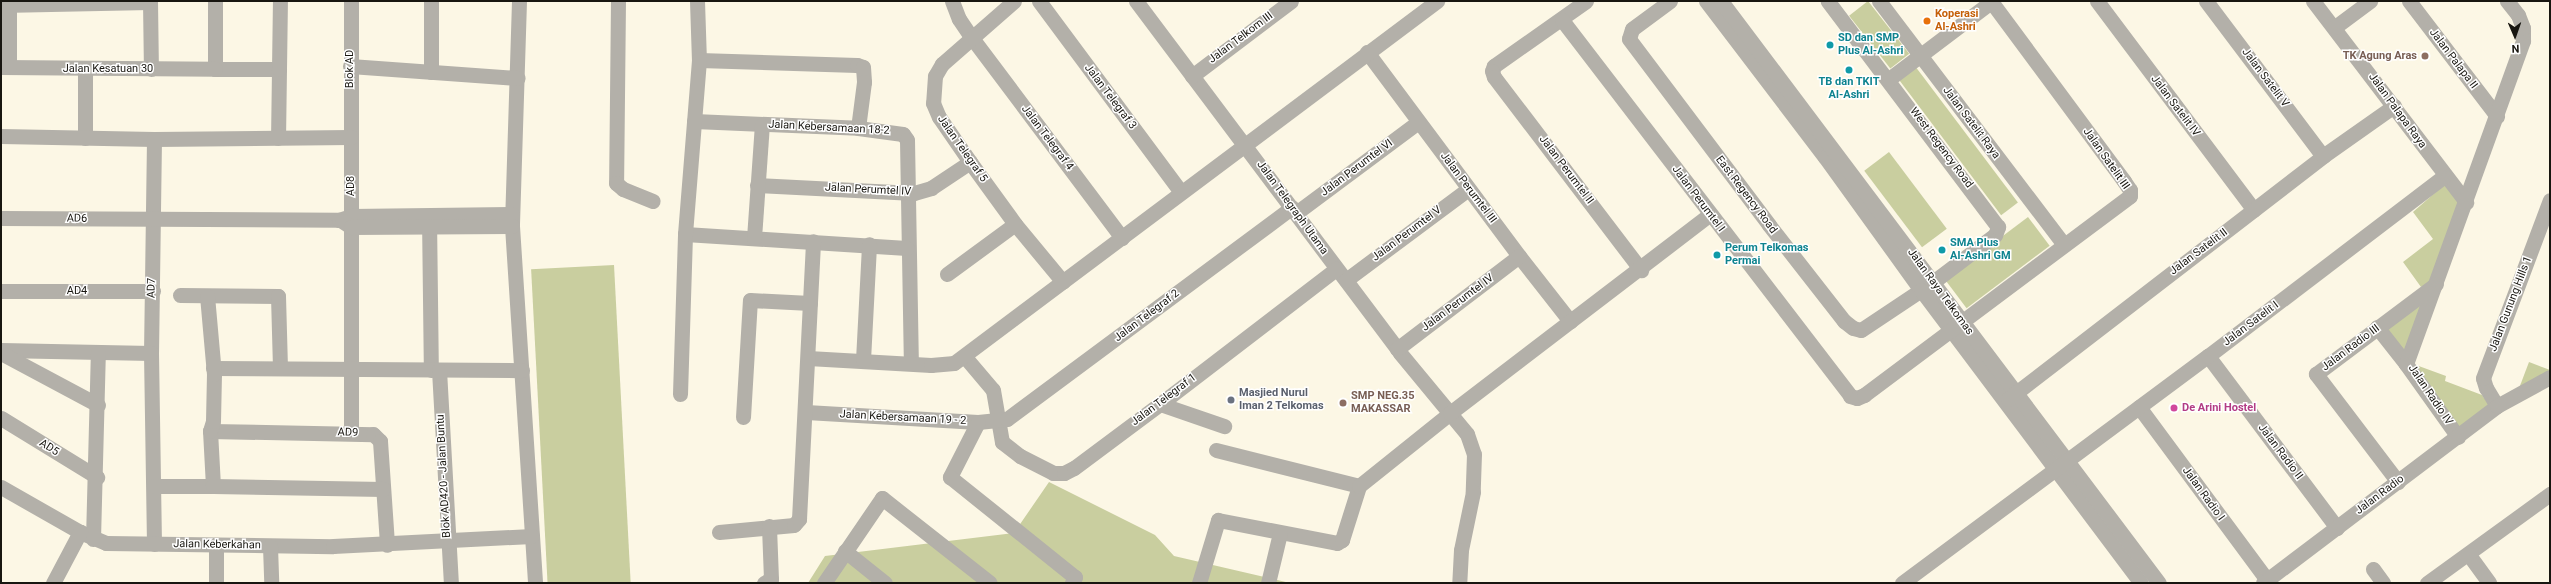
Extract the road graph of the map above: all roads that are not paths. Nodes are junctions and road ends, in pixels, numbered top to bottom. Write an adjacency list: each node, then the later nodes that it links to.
1 (215, 1): 39 (street)
2 (280, 1): 40 (street)
3 (352, 1): 35 (street, Blok AD)
4 (431, 1): 41 (street)
5 (519, 1): 44 (street)
6 (618, 1): 66 (street)
7 (697, 1): 34 (street)
8 (952, 1): 31 (street, Jalan Telegraf 4)
9 (1014, 1): 31 (street, Jalan Telegraf 5)
10 (1039, 1): 63 (street, Jalan Telegraf 3)
11 (1291, 1): 43 (street, Jalan Telkom III)
12 (1436, 1): 32 (street)
13 (1586, 1): 29 (street)
14 (1670, 1): 90 (street, East Regency Road)
15 (1706, 1): 42 (street, Jalan Raya Telkomas)
16 (1721, 1): 42 (street, Jalan Raya Telkomas)
17 (1828, 1): 45 (street, West Regency Road)
18 (1879, 1): 33 (street, Jalan Satelit Raya)
19 (1991, 1): 33 (street); 82 (street, Jalan Satelit III)
20 (2097, 1): 69 (street, Jalan Satelit IV)
21 (2206, 1): 58 (street, Jalan Satelit V)
22 (2313, 1): 30 (street, Jalan Palapa Raya)
23 (2370, 1): 30 (street)
24 (2409, 1): 47 (street, Jalan Palapa II)
25 (2507, 1): 47 (street, Jalan Radio IV)
26 (150, 2): 28 (street); 38 (street)
27 (1142, 3): 43 (street, Jalan Telegraph Utama)
28 (6, 4): 36 (street)
29 (1562, 20): 70 (street, Jalan Perumtel I); 85 (street, Jalan Perumtel II)
30 (2334, 27): 46 (street, Jalan Palapa Raya)
31 (972, 38): 59 (street, Jalan Telegraf 5); 79 (street, Jalan Telegraf 4)
32 (1367, 52): 49 (street, Jalan Perumtel III); 57 (street)
33 (1919, 54): 45 (street); 82 (street, Jalan Satelit Raya)
34 (699, 60): 48 (street); 51 (street)
35 (350, 66): 41 (street); 53 (street, Blok AD)
36 (5, 67): 37 (street, Jalan Kesatuan 30)
37 (85, 69): 38 (street, Jalan Kesatuan 30); 54 (street)
38 (151, 69): 39 (street, Jalan Kesatuan 30)
39 (215, 69): 40 (street, Jalan Kesatuan 30)
40 (279, 69): 55 (street)
41 (431, 72): 44 (street)
42 (1770, 75): 90 (street, Jalan Raya Telkomas)
43 (1192, 76): 57 (street, Jalan Telegraph Utama)
44 (518, 78): 73 (street)
45 (1889, 79): 90 (street, West Regency Road)
46 (2394, 106): 58 (street, Jalan Satelit II); 60 (street, Jalan Palapa Raya)
47 (2497, 116): 67 (street, Jalan Radio IV)
48 (694, 121): 50 (street, Jalan Kebersamaan 18-2); 77 (street)
49 (1418, 122): 62 (street, Jalan Perumtel III); 68 (street, Jalan Perumtel VI)
50 (762, 125): 51 (street, Jalan Kebersamaan 18-2); 61 (street)
51 (858, 128): 64 (street, Jalan Kebersamaan 18-2)
52 (1, 136): 54 (street)
53 (351, 137): 55 (street); 74 (street, AD8)
54 (85, 138): 56 (street)
55 (278, 138): 56 (street)
56 (154, 139): 72 (street, AD7)
57 (1245, 144): 63 (street); 68 (street, Jalan Telegraph Utama)
58 (2323, 156): 69 (street, Jalan Satelit II)
59 (970, 162): 64 (street, Jalan Perumtel IV); 76 (street, Jalan Telegraf 5)
60 (2444, 176): 67 (street, Jalan Palapa Raya); 104 (street, Jalan Satelit I)
61 (757, 185): 64 (street, Jalan Perumtel IV); 78 (street)
62 (1468, 189): 84 (street, Jalan Perumtel III); 87 (street, Jalan Perumtel V)
63 (1181, 192): 79 (street)
64 (906, 193): 83 (street)
65 (2550, 200): 121 (street, Jalan Gunung Hills 1)
66 (653, 201)
67 (2466, 202): 89 (street, Jalan Radio IV)
68 (1294, 210): 87 (street, Jalan Telegraph Utama); 127 (street, Jalan Telegraf 2)
69 (2254, 210): 118 (street, Jalan Satelit II)
70 (1710, 214): 85 (street); 117 (street, Jalan Perumtel I)
71 (1, 218): 72 (street, AD6)
72 (153, 220): 74 (street, AD6); 92 (street, AD7)
73 (512, 220): 75 (street, AD6); 114 (street)
74 (347, 221): 75 (street, AD6); 112 (street, AD8)
75 (429, 221): 113 (street, Blok AD420 - Jalan Buntu)
76 (1015, 224): 86 (street); 88 (street, Jalan Telegraf 5)
77 (685, 234): 78 (street); 116 (street)
78 (754, 238): 80 (street)
79 (1122, 238): 88 (street)
80 (813, 241): 81 (street); 95 (street)
81 (869, 244): 83 (street); 107 (street)
82 (2064, 245): 97 (street, Jalan Satelit III)
83 (907, 248): 108 (street)
84 (1519, 256): 96 (street, Jalan Perumtel III); 99 (street, Jalan Perumtel IV)
85 (1641, 270): 96 (street)
86 (947, 274)
87 (1341, 274): 99 (street, Jalan Telegraph Utama); 119 (street, Jalan Telegraf 1)
88 (1063, 282): 105 (street)
89 (2436, 284): 98 (street, Jalan Radio III); 109 (street, Jalan Radio IV)
90 (1927, 286): 97 (street, Jalan Raya Telkomas)
91 (1, 291): 92 (street, AD4)
92 (152, 291): 102 (street, AD7)
93 (180, 295): 94 (street)
94 (207, 296): 110 (street); 111 (street)
95 (810, 303): 106 (street); 125 (street)
96 (1570, 321): 124 (street)
97 (1956, 325): 117 (street, Jalan Satelit III); 118 (street, Jalan Raya Telkomas)
98 (2377, 327): 109 (street); 136 (street, Jalan Radio III)
99 (1397, 349): 124 (street, Jalan Telegraph Utama)
100 (1, 350): 103 (street)
101 (1, 353): 120 (street)
102 (151, 353): 103 (street); 137 (street, AD7)
103 (98, 354): 120 (street)
104 (2208, 356): 122 (street, Jalan Satelit I); 144 (street, Jalan Radio II)
105 (965, 357): 108 (street); 127 (street, Jalan Telegraf 1)
106 (808, 358): 107 (street); 123 (street)
107 (863, 360): 108 (street)
108 (911, 362)
109 (2406, 364): 132 (street, Jalan Radio IV)
110 (213, 368): 111 (street); 130 (street)
111 (280, 368): 112 (street)
112 (350, 368): 113 (street); 131 (street, AD8)
113 (430, 370): 114 (street); 149 (street, Blok AD420 - Jalan Buntu)
114 (522, 370): 148 (street)
115 (2550, 377): 121 (street, Jalan Radio)
116 (680, 394)
117 (1850, 396)
118 (2011, 396): 134 (street, Jalan Raya Telkomas)
119 (1160, 404): 127 (street, Jalan Telegraf 1); 129 (street)
120 (98, 405): 135 (street)
121 (2497, 406): 132 (street, Jalan Radio)
122 (2139, 407): 134 (street, Jalan Satelit I); 157 (street, Jalan Radio I)
123 (806, 412): 128 (street, Jalan Kebersamaan 19 - 2); 143 (street)
124 (1450, 413): 139 (street); 170 (street, Jalan Telegraph Utama)
125 (743, 417)
126 (1, 418): 135 (street, AD5)
127 (1000, 421): 128 (street, Jalan Kebersamaan 19 - 2)
128 (978, 422): 167 (street)
129 (1224, 426)
130 (210, 432): 131 (street, AD9); 138 (street)
131 (352, 432): 141 (street, AD9)
132 (2458, 437): 136 (street, Jalan Radio)
133 (1216, 450): 139 (street)
134 (2062, 466): 171 (street, Jalan Satelit I); 172 (street, Jalan Raya Telkomas); 173 (street, Jalan Raya Telkomas)
135 (97, 477): 147 (street)
136 (2398, 482): 144 (street, Jalan Radio)
137 (154, 486): 138 (street); 150 (street, AD7)
138 (213, 486): 141 (street)
139 (1359, 486): 146 (street)
140 (1, 487): 147 (street, Jalan Keberkahan)
141 (383, 489): 151 (street, AD9)
142 (2550, 494): 155 (street)
143 (769, 526): 145 (street); 163 (street)
144 (2337, 528): 157 (street, Jalan Radio)
145 (719, 532)
146 (1280, 533): 168 (street); 169 (street)
147 (87, 535): 150 (street, Jalan Keberkahan); 158 (street)
148 (532, 536): 149 (street, Jalan Keberkahan); 162 (street)
149 (448, 540): 151 (street, Jalan Keberkahan); 161 (street, Blok AD420 - Jalan Buntu)
150 (154, 544): 152 (street, Jalan Keberkahan)
151 (387, 544): 153 (street, Jalan Keberkahan)
152 (216, 545): 153 (street, Jalan Keberkahan); 159 (street)
153 (270, 546): 160 (street)
154 (845, 551): 164 (street); 165 (street); 166 (street)
155 (2469, 555): 175 (street); 176 (street)
156 (2373, 569): 174 (street)
157 (2265, 582)
158 (53, 583)
159 (216, 583)
160 (271, 583)
161 (451, 583)
162 (534, 583)
163 (764, 583)
164 (824, 583)
165 (886, 583)
166 (990, 583)
167 (1072, 583)
168 (1199, 583)
169 (1268, 583)
170 (1459, 583)
171 (1902, 583)
172 (2141, 583)
173 (2159, 583)
174 (2383, 583)
175 (2427, 583)
176 (2489, 583)

